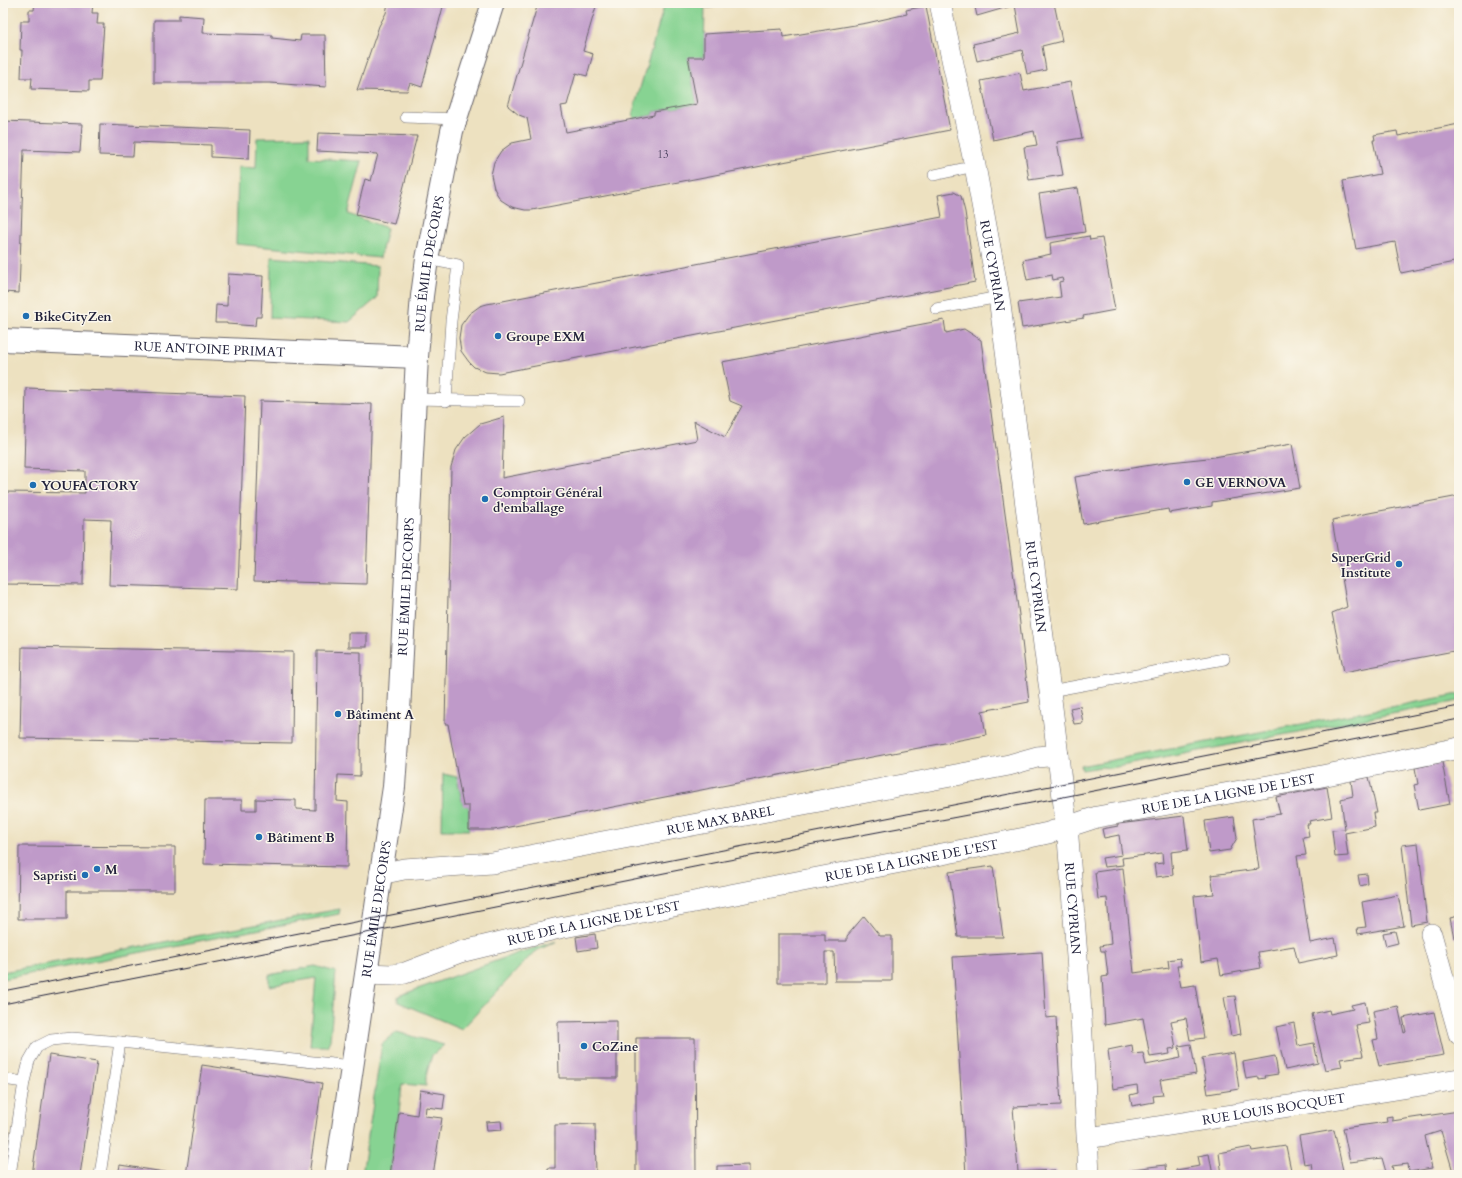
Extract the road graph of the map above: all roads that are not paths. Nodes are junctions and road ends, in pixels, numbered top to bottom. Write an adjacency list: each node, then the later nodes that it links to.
1 (493, 3): 4 (street, RUE ÉMILE DECORPS)
2 (940, 3): 5 (street, RUE CYPRIAN)
3 (406, 117): 4 (lane)
4 (456, 119): 7 (street, RUE ÉMILE DECORPS)
5 (975, 166): 6 (lane); 8 (street, RUE CYPRIAN)
6 (934, 175)
7 (427, 259): 11 (street, RUE ÉMILE DECORPS); 13 (lane)
8 (999, 297): 9 (lane); 16 (street, RUE CYPRIAN)
9 (936, 309)
10 (3, 340): 11 (street, RUE ANTOINE PRIMAT)
11 (417, 357): 12 (street, RUE ÉMILE DECORPS)
12 (414, 399): 13 (lane); 20 (street, RUE ÉMILE DECORPS)
13 (446, 401): 14 (lane)
14 (519, 401)
15 (1224, 660): 16 (lane)
16 (1050, 691): 18 (street, RUE CYPRIAN)
17 (1459, 748): 19 (street, RUE DE LA LIGNE DE L'EST)
18 (1058, 755): 19 (street, RUE CYPRIAN); 20 (street, RUE MAX BAREL)
19 (1066, 827): 22 (street, RUE DE LA LIGNE DE L'EST); 29 (street, RUE CYPRIAN)
20 (380, 874): 22 (street, RUE ÉMILE DECORPS)
21 (1431, 934): 23 (street)
22 (366, 974): 25 (street, RUE ÉMILE DECORPS)
23 (1459, 1034)
24 (120, 1042): 25 (lane); 28 (lane); 31 (lane)
25 (352, 1066): 32 (street, RUE ÉMILE DECORPS)
26 (3, 1079): 28 (lane)
27 (1459, 1079): 29 (street, RUE LOUIS BOCQUET)
28 (24, 1082): 30 (lane)
29 (1088, 1138): 33 (street, RUE CYPRIAN)
30 (10, 1175)
31 (100, 1175)
32 (336, 1175)
33 (1089, 1175)

